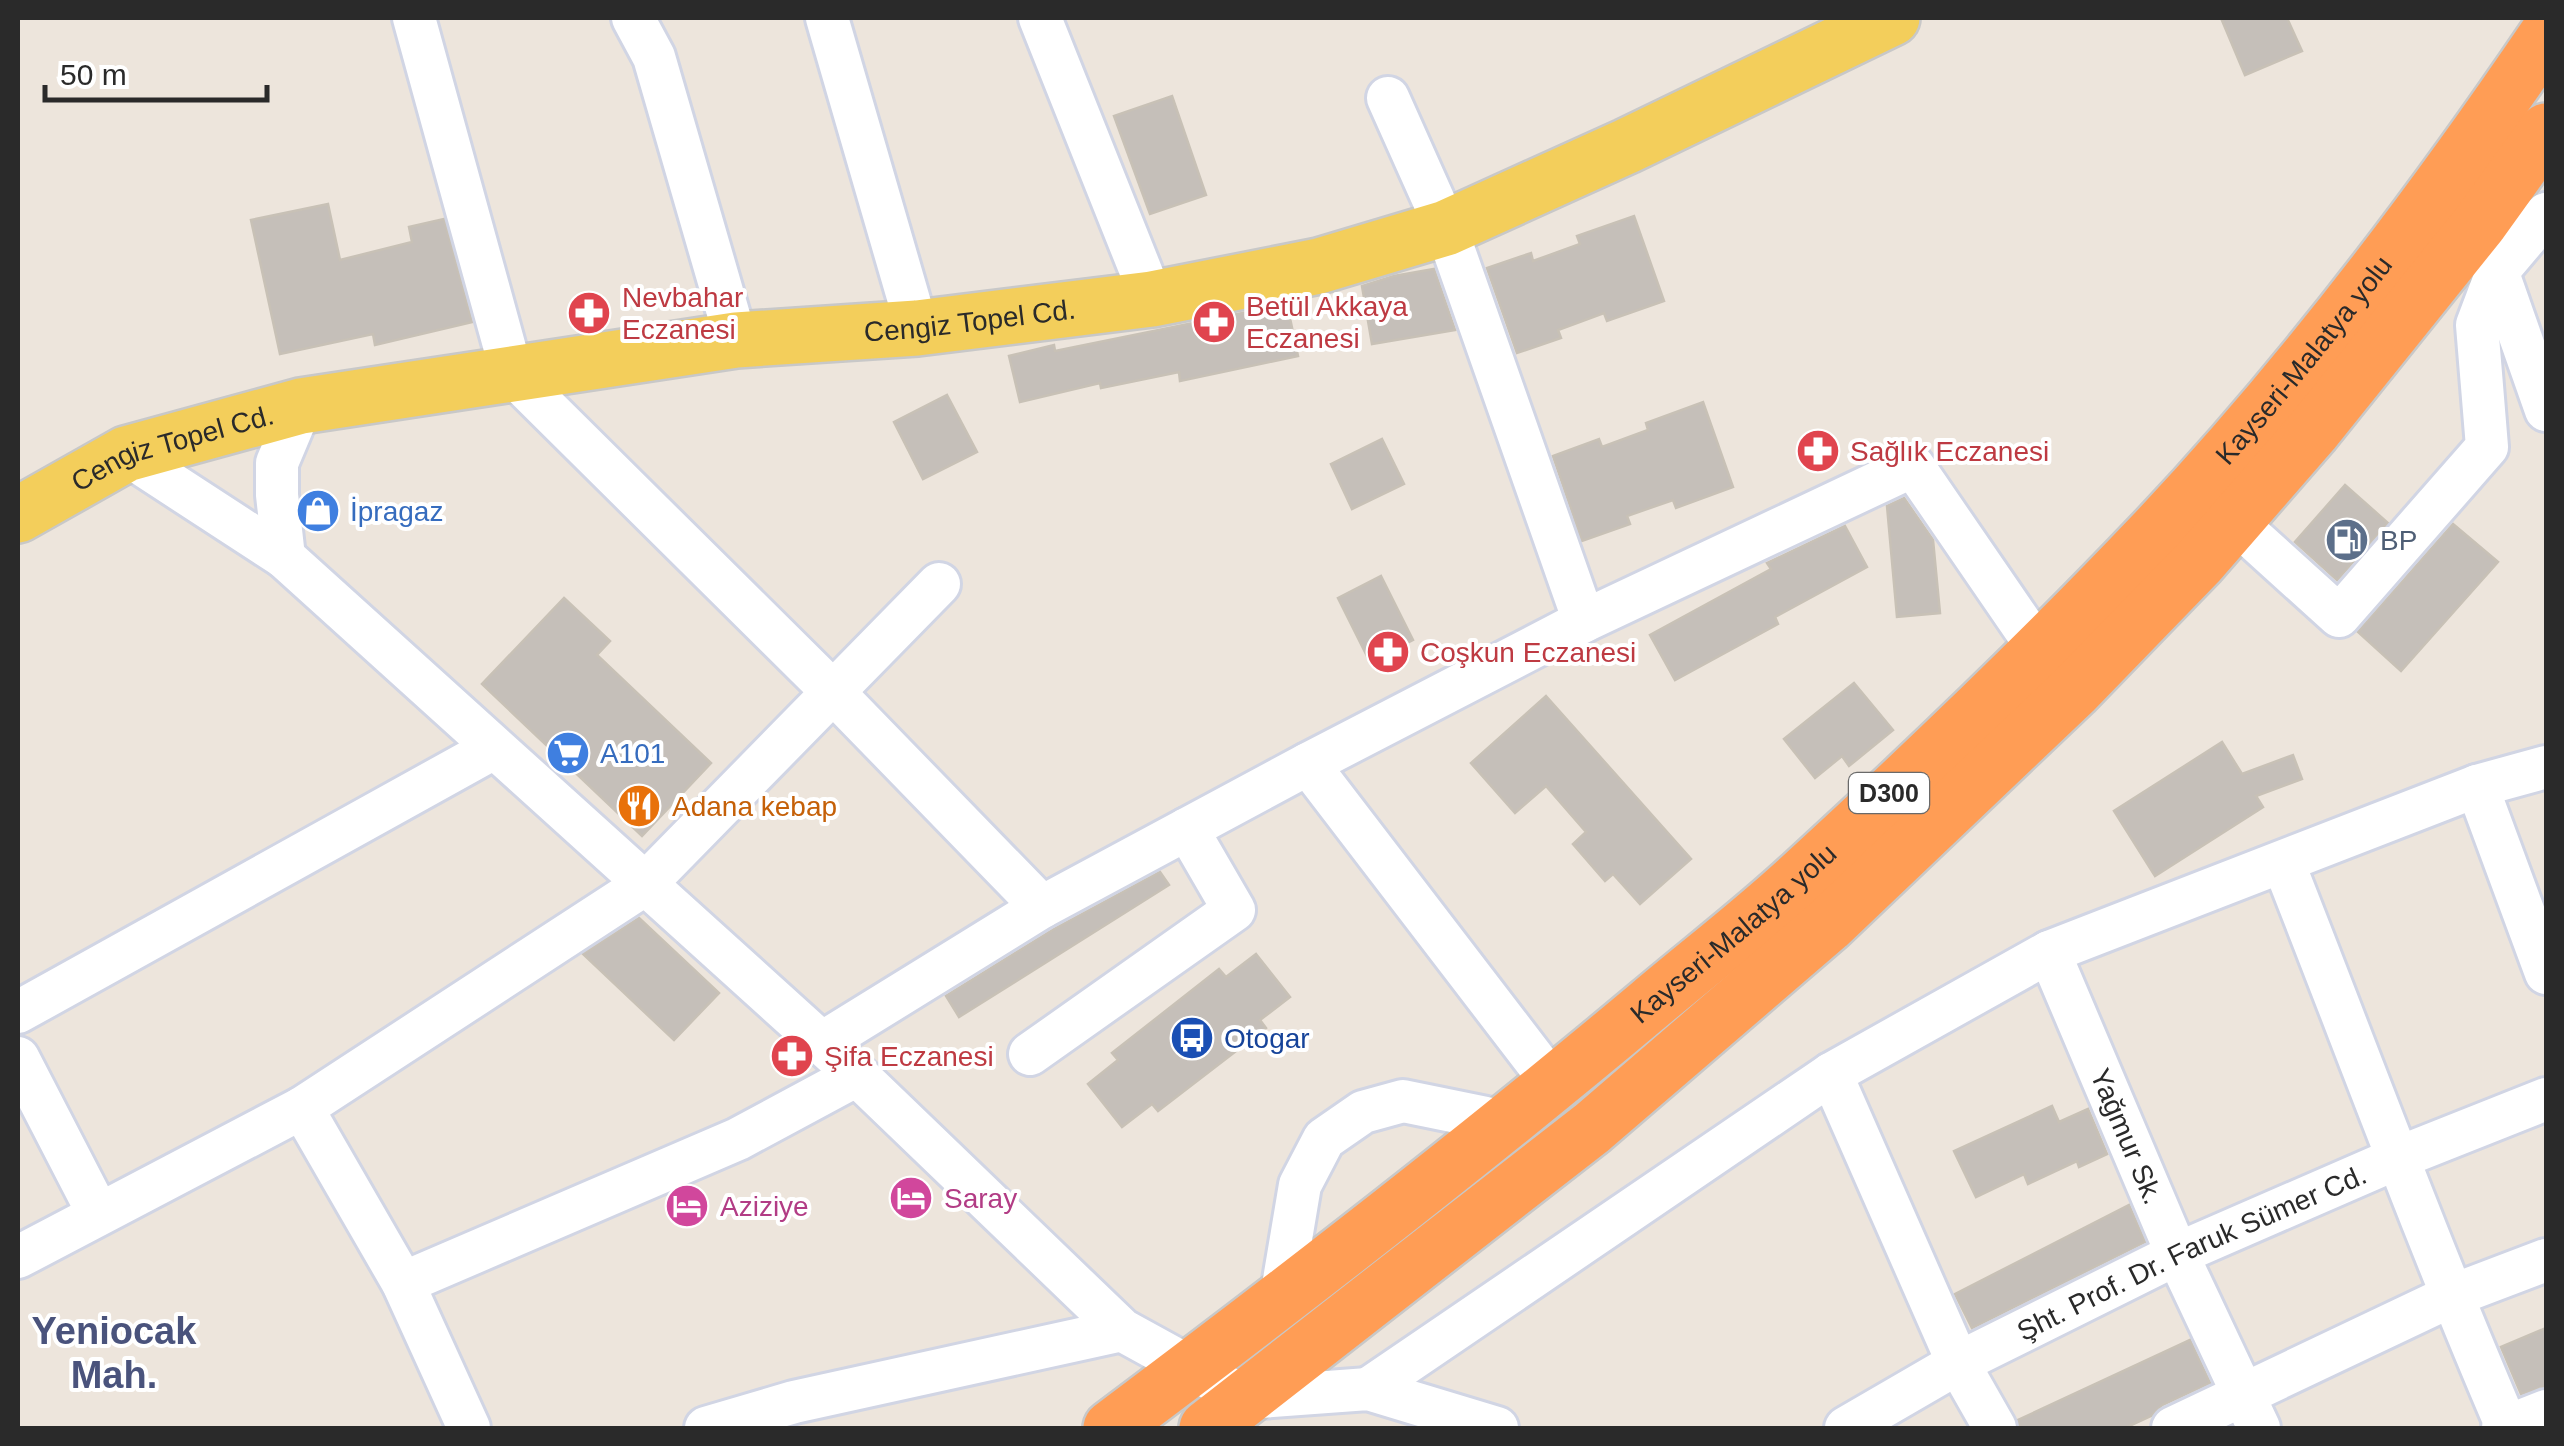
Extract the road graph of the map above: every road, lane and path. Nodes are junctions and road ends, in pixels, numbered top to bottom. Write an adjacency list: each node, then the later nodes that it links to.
1 (414, 18): 15 (street)
2 (633, 18): 14 (street)
3 (827, 18): 13 (street)
4 (1040, 18): 12 (street)
5 (1892, 18): 10 (main road, Cengiz Topel Cd.)
6 (2546, 36): 24 (highway, Kayseri-Malatya yolu / D300)
7 (1388, 98): 10 (street)
8 (2546, 131): 11 (highway, Kayseri-Malatya yolu / D300)
9 (2546, 214): 11 (street)
10 (1446, 228): 12 (main road, Cengiz Topel Cd.); 23 (street)
11 (2488, 247): 17 (street); 20 (highway, Kayseri-Malatya yolu / D300); 20 (street)
12 (1152, 299): 13 (main road, Cengiz Topel Cd.)
13 (916, 328): 14 (main road, Cengiz Topel Cd.)
14 (736, 340): 15 (main road, Cengiz Topel Cd.)
15 (512, 374): 16 (main road, Cengiz Topel Cd.); 25 (street)
16 (301, 406): 18 (main road, Cengiz Topel Cd.); 21 (street)
17 (2546, 410)
18 (126, 454): 19 (main road, Cengiz Topel Cd.); 21 (street)
19 (18, 514)
20 (2234, 521): 60 (highway, Kayseri-Malatya yolu / D300)
21 (284, 557): 26 (street)
22 (940, 584): 25 (street)
23 (1584, 621): 24 (street); 27 (street)
24 (2040, 651): 42 (highway, Kayseri-Malatya yolu / D300)
25 (834, 693): 32 (street); 33 (street)
26 (494, 748): 32 (street); 36 (street)
27 (1308, 764): 30 (street); 42 (street)
28 (2546, 767): 29 (street)
29 (2477, 786): 31 (street); 35 (street)
30 (1187, 829): 33 (street); 38 (street)
31 (2284, 862): 34 (street); 46 (street)
32 (644, 884): 37 (street); 44 (street)
33 (1042, 906): 37 (street)
34 (2049, 952): 40 (street); 48 (street, Yağmur Sk.)
35 (2546, 973)
36 (18, 1012)
37 (822, 1043): 41 (street)
38 (1030, 1054)
39 (18, 1058): 47 (street)
40 (1831, 1074): 55 (street); 57 (street)
41 (858, 1075): 51 (street); 54 (street)
42 (1554, 1085): 45 (highway, Kayseri-Malatya yolu / D300)
43 (2546, 1099): 46 (street, Şht. Prof. Dr. Faruk Sümer Cd.)
44 (302, 1108): 47 (street); 51 (street)
45 (1506, 1122): 53 (highway, Kayseri-Malatya yolu / D300); 53 (street)
46 (2400, 1158): 48 (street, Şht. Prof. Dr. Faruk Sümer Cd.); 52 (street)
47 (98, 1213): 49 (street)
48 (2177, 1254): 55 (street, Şht. Prof. Dr. Faruk Sümer Cd.); 59 (street, Yağmur Sk.)
49 (18, 1257)
50 (2546, 1260): 52 (street)
51 (402, 1283): 61 (street)
52 (2451, 1296): 59 (street); 68 (street)
53 (1281, 1298): 56 (highway, Kayseri-Malatya yolu / D300)
54 (1122, 1330): 56 (street); 62 (street)
55 (1958, 1363): 65 (street, Şht. Prof. Dr. Faruk Sümer Cd.); 66 (street)
56 (1190, 1369): 60 (street); 63 (highway, Kayseri-Malatya yolu / D300)
57 (1368, 1389): 60 (street); 64 (street)
58 (2546, 1411): 68 (street)
59 (2251, 1412): 67 (street)
60 (1226, 1413)
61 (469, 1428)
62 (706, 1428)
63 (1111, 1428)
64 (1498, 1428)
65 (1846, 1428)
66 (1994, 1428)
67 (2173, 1428)
68 (2505, 1428)

